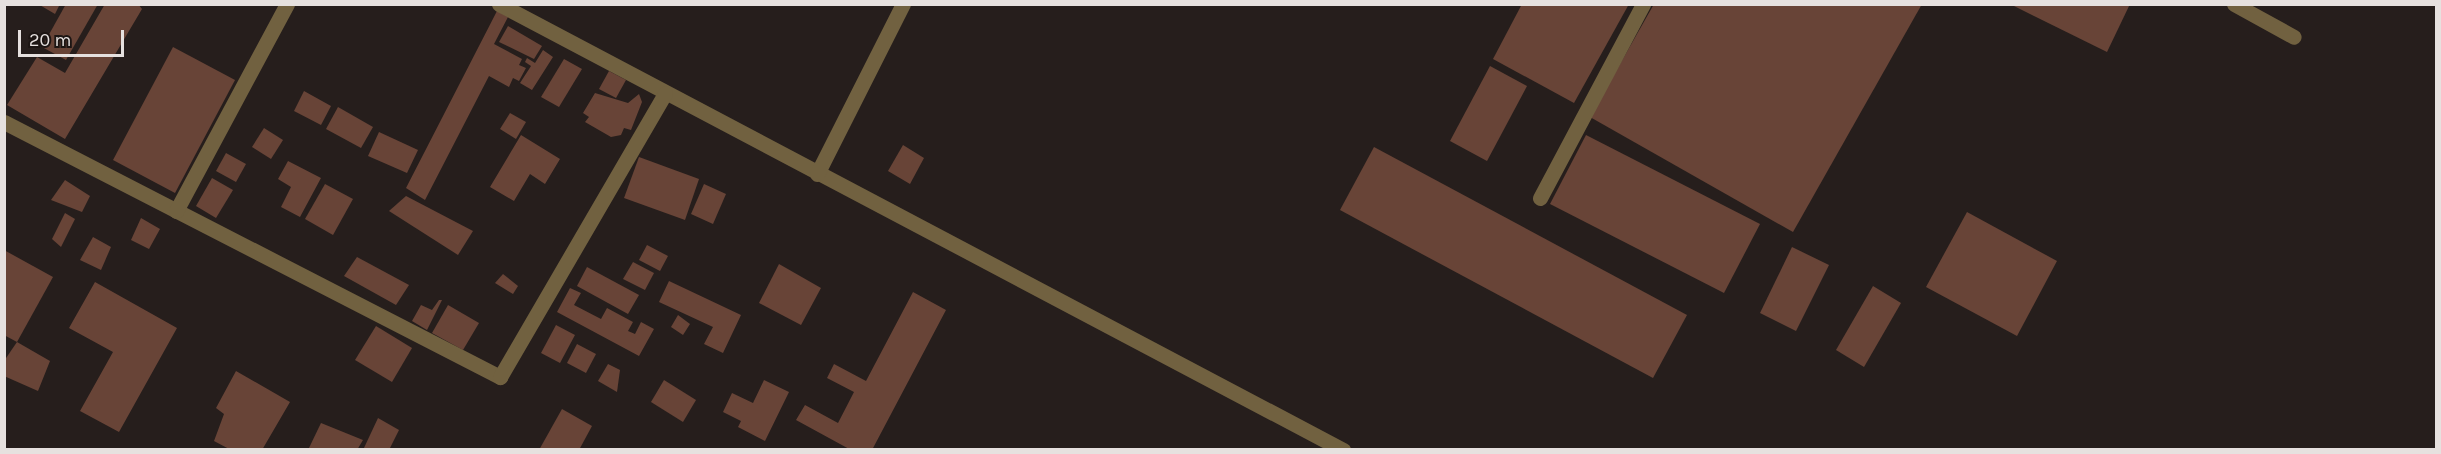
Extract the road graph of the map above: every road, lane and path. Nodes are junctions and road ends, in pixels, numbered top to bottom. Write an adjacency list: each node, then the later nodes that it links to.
1 (287, 4): 11 (street)
2 (499, 4): 7 (street)
3 (903, 4): 9 (street)
4 (1643, 4): 10 (street)
5 (2234, 4): 6 (street)
6 (2294, 37)
7 (665, 93): 9 (street); 11 (street)
8 (4, 122): 11 (street)
9 (817, 174): 12 (street)
10 (1540, 198)
11 (176, 211)
12 (1343, 450)

